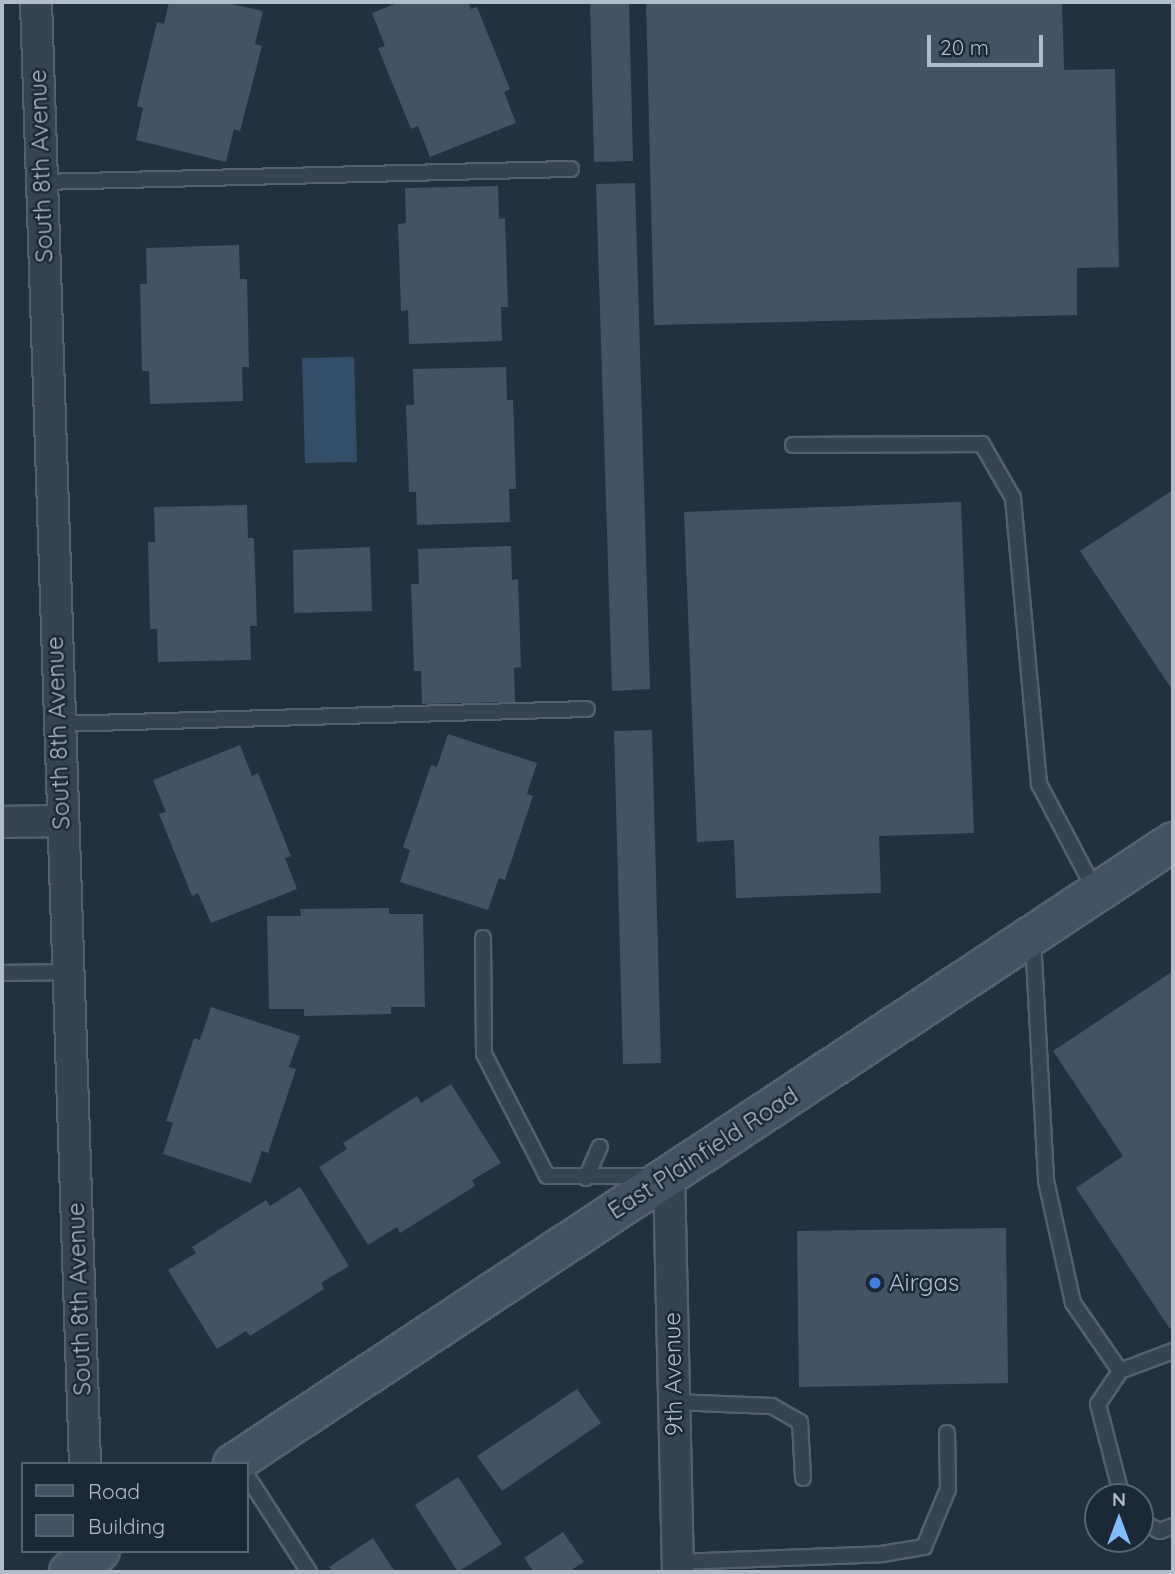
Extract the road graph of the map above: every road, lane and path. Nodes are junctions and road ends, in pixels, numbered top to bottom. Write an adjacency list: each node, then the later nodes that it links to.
1 (36, 2): 3 (street, South 8th Avenue)
2 (571, 169): 3 (lane)
3 (41, 182): 6 (street, South 8th Avenue)
4 (793, 446): 10 (lane)
5 (587, 709): 6 (lane)
6 (58, 723): 7 (street, South 8th Avenue)
7 (61, 821): 8 (street); 13 (street, South 8th Avenue)
8 (2, 822)
9 (1173, 842): 10 (main road, East Plainfield Road)
10 (1096, 892): 11 (main road, East Plainfield Road)
11 (1032, 934): 16 (main road, East Plainfield Road); 19 (lane)
12 (483, 938): 17 (lane)
13 (66, 972): 14 (lane); 22 (street, South 8th Avenue)
14 (2, 974)
15 (600, 1147): 17 (lane)
16 (669, 1175): 17 (lane); 20 (street, 9th Avenue); 23 (main road, East Plainfield Road)
17 (586, 1178)
18 (1173, 1351): 19 (lane)
19 (1120, 1371): 26 (lane)
20 (674, 1402): 24 (lane); 29 (street, 9th Avenue)
21 (947, 1433): 29 (lane)
22 (85, 1462)
23 (245, 1462)
24 (803, 1478)
25 (248, 1480): 30 (lane)
26 (1118, 1483)
27 (1173, 1526): 28 (lane)
28 (1154, 1528)
29 (677, 1567)
30 (309, 1572)

